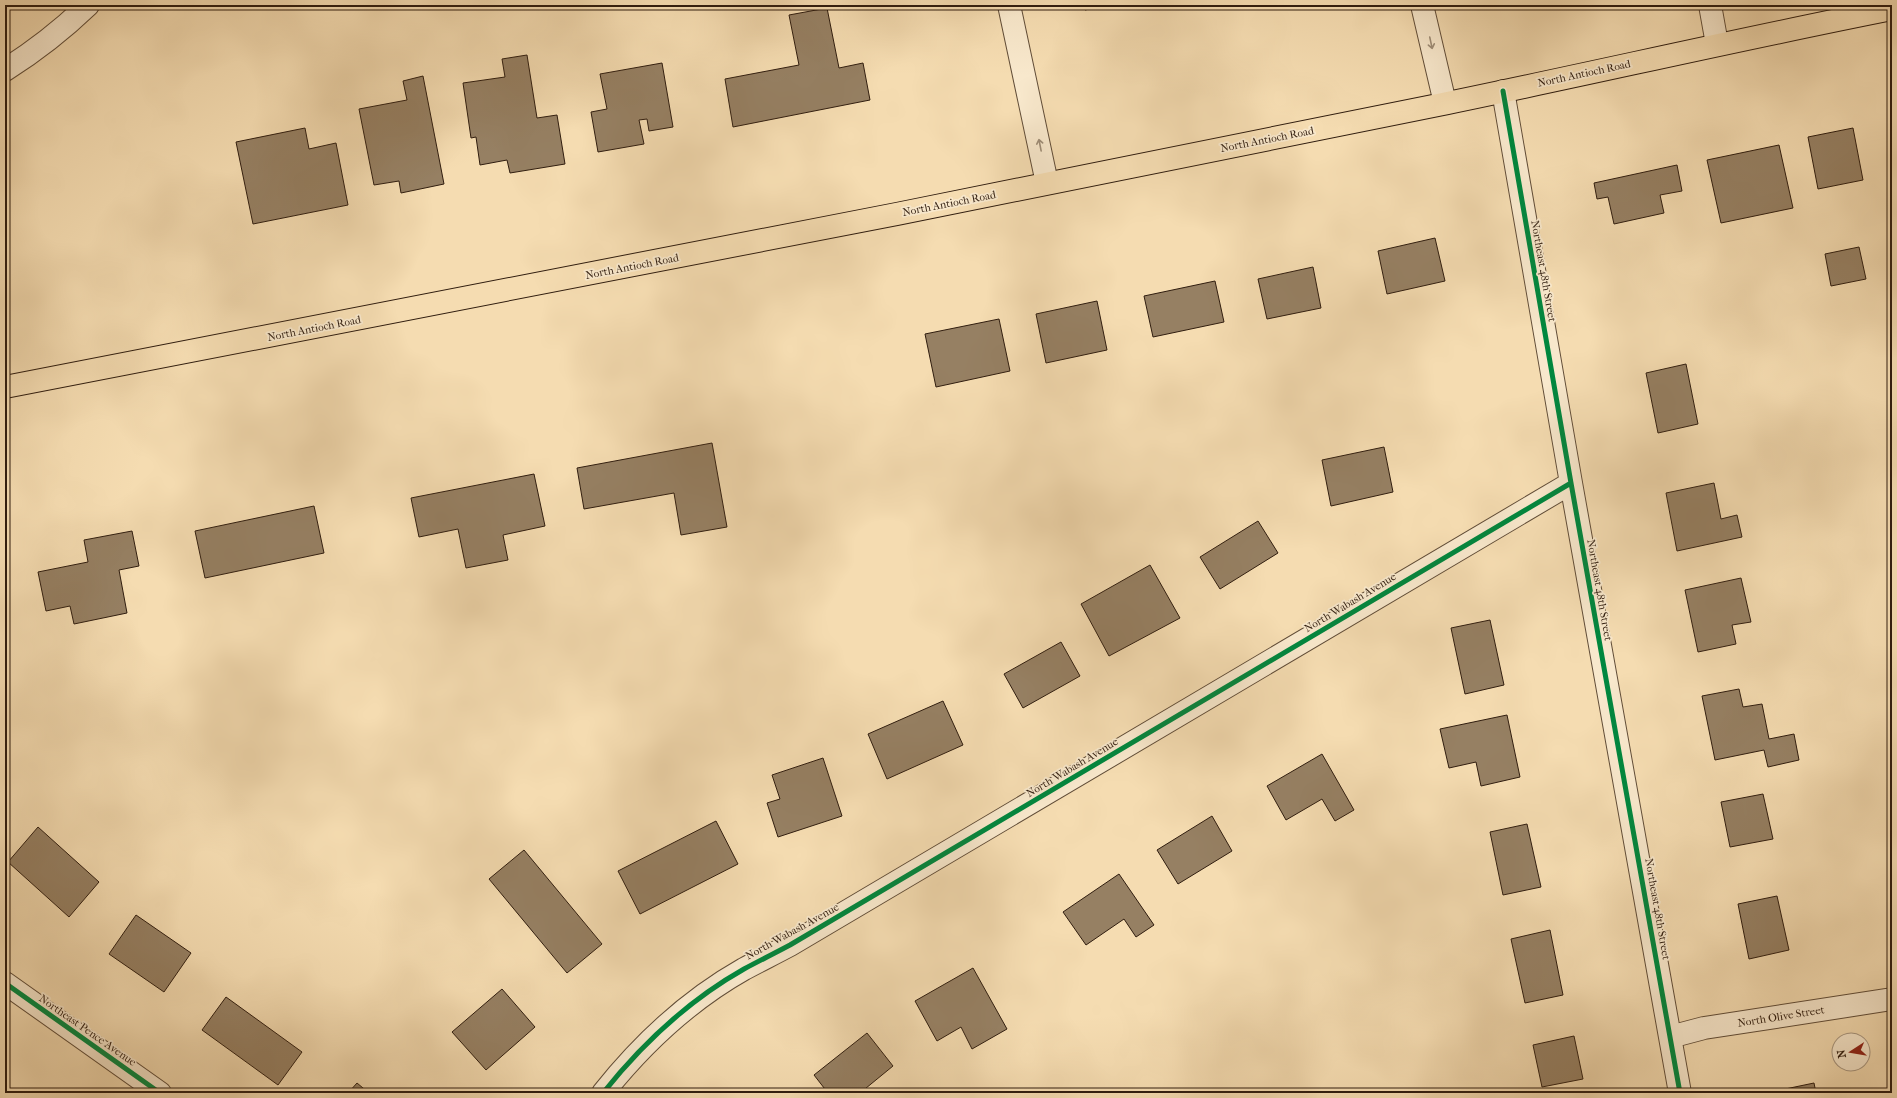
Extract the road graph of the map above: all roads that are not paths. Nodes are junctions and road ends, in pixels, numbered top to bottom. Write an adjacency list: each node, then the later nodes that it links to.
1 (88, 5): 7 (street)
2 (1009, 5): 10 (street, one-way to 2)
3 (1422, 5): 9 (street, one-way to 9)
4 (1710, 5): 6 (street)
5 (1892, 9): 6 (main road, North Antioch Road)
6 (1717, 44): 8 (main road, North Antioch Road)
7 (5, 70)
8 (1503, 91): 9 (main road, North Antioch Road); 12 (street, Northeast 48th Street)
9 (1445, 103): 10 (main road, North Antioch Road)
10 (1047, 183): 11 (main road, North Antioch Road)
11 (5, 388)
12 (1571, 483): 15 (street, Northeast 48th Street); 17 (street, North Wabash Avenue)
13 (5, 983): 16 (street, Northeast Pence Avenue)
14 (1892, 999): 15 (street, North Olive Street)
15 (1670, 1037): 18 (street, Northeast 48th Street)
16 (160, 1093)
17 (602, 1093)
18 (1680, 1093)

